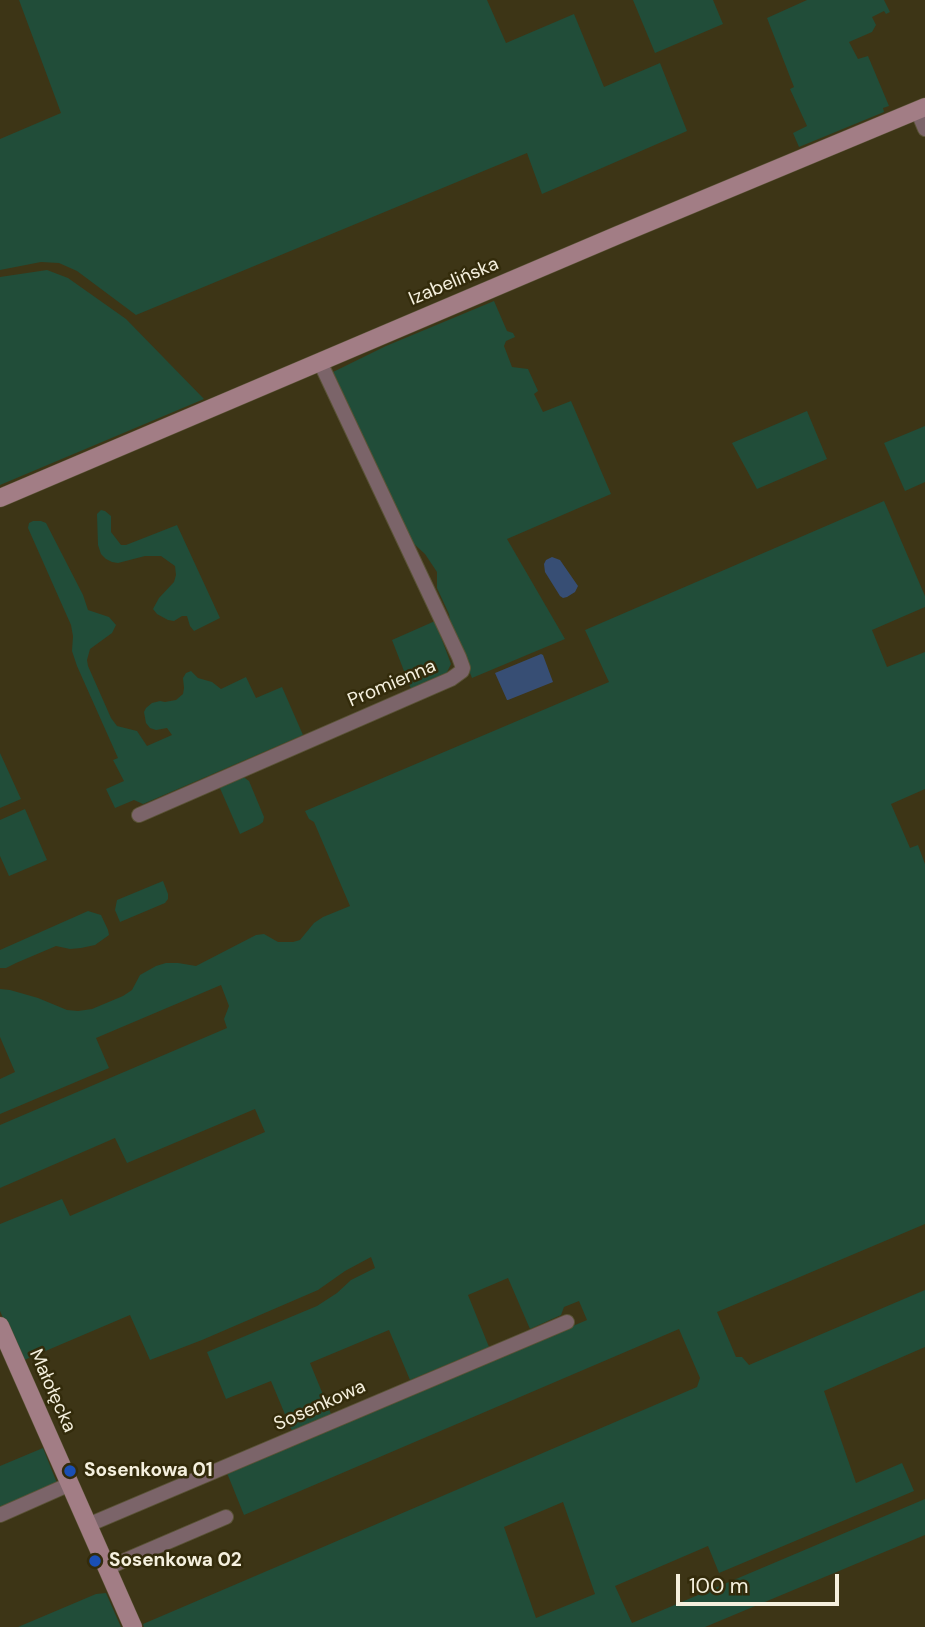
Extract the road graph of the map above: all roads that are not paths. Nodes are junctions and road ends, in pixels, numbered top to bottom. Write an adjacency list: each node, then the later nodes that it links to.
1 (921, 108): 2 (street); 3 (street, Izabelińska)
2 (925, 129)
3 (320, 362): 4 (street, Izabelińska); 5 (street, Promienna)
4 (0, 498)
5 (139, 815)
6 (567, 1322): 11 (street, Sosenkowa)
7 (0, 1326): 8 (street, Małołęcka)
8 (71, 1484): 9 (street); 11 (street, Małołęcka)
9 (0, 1515)
10 (226, 1517): 12 (street)
11 (88, 1525): 12 (street, Małołęcka)
12 (107, 1568): 13 (street, Małołęcka)
13 (134, 1627)

